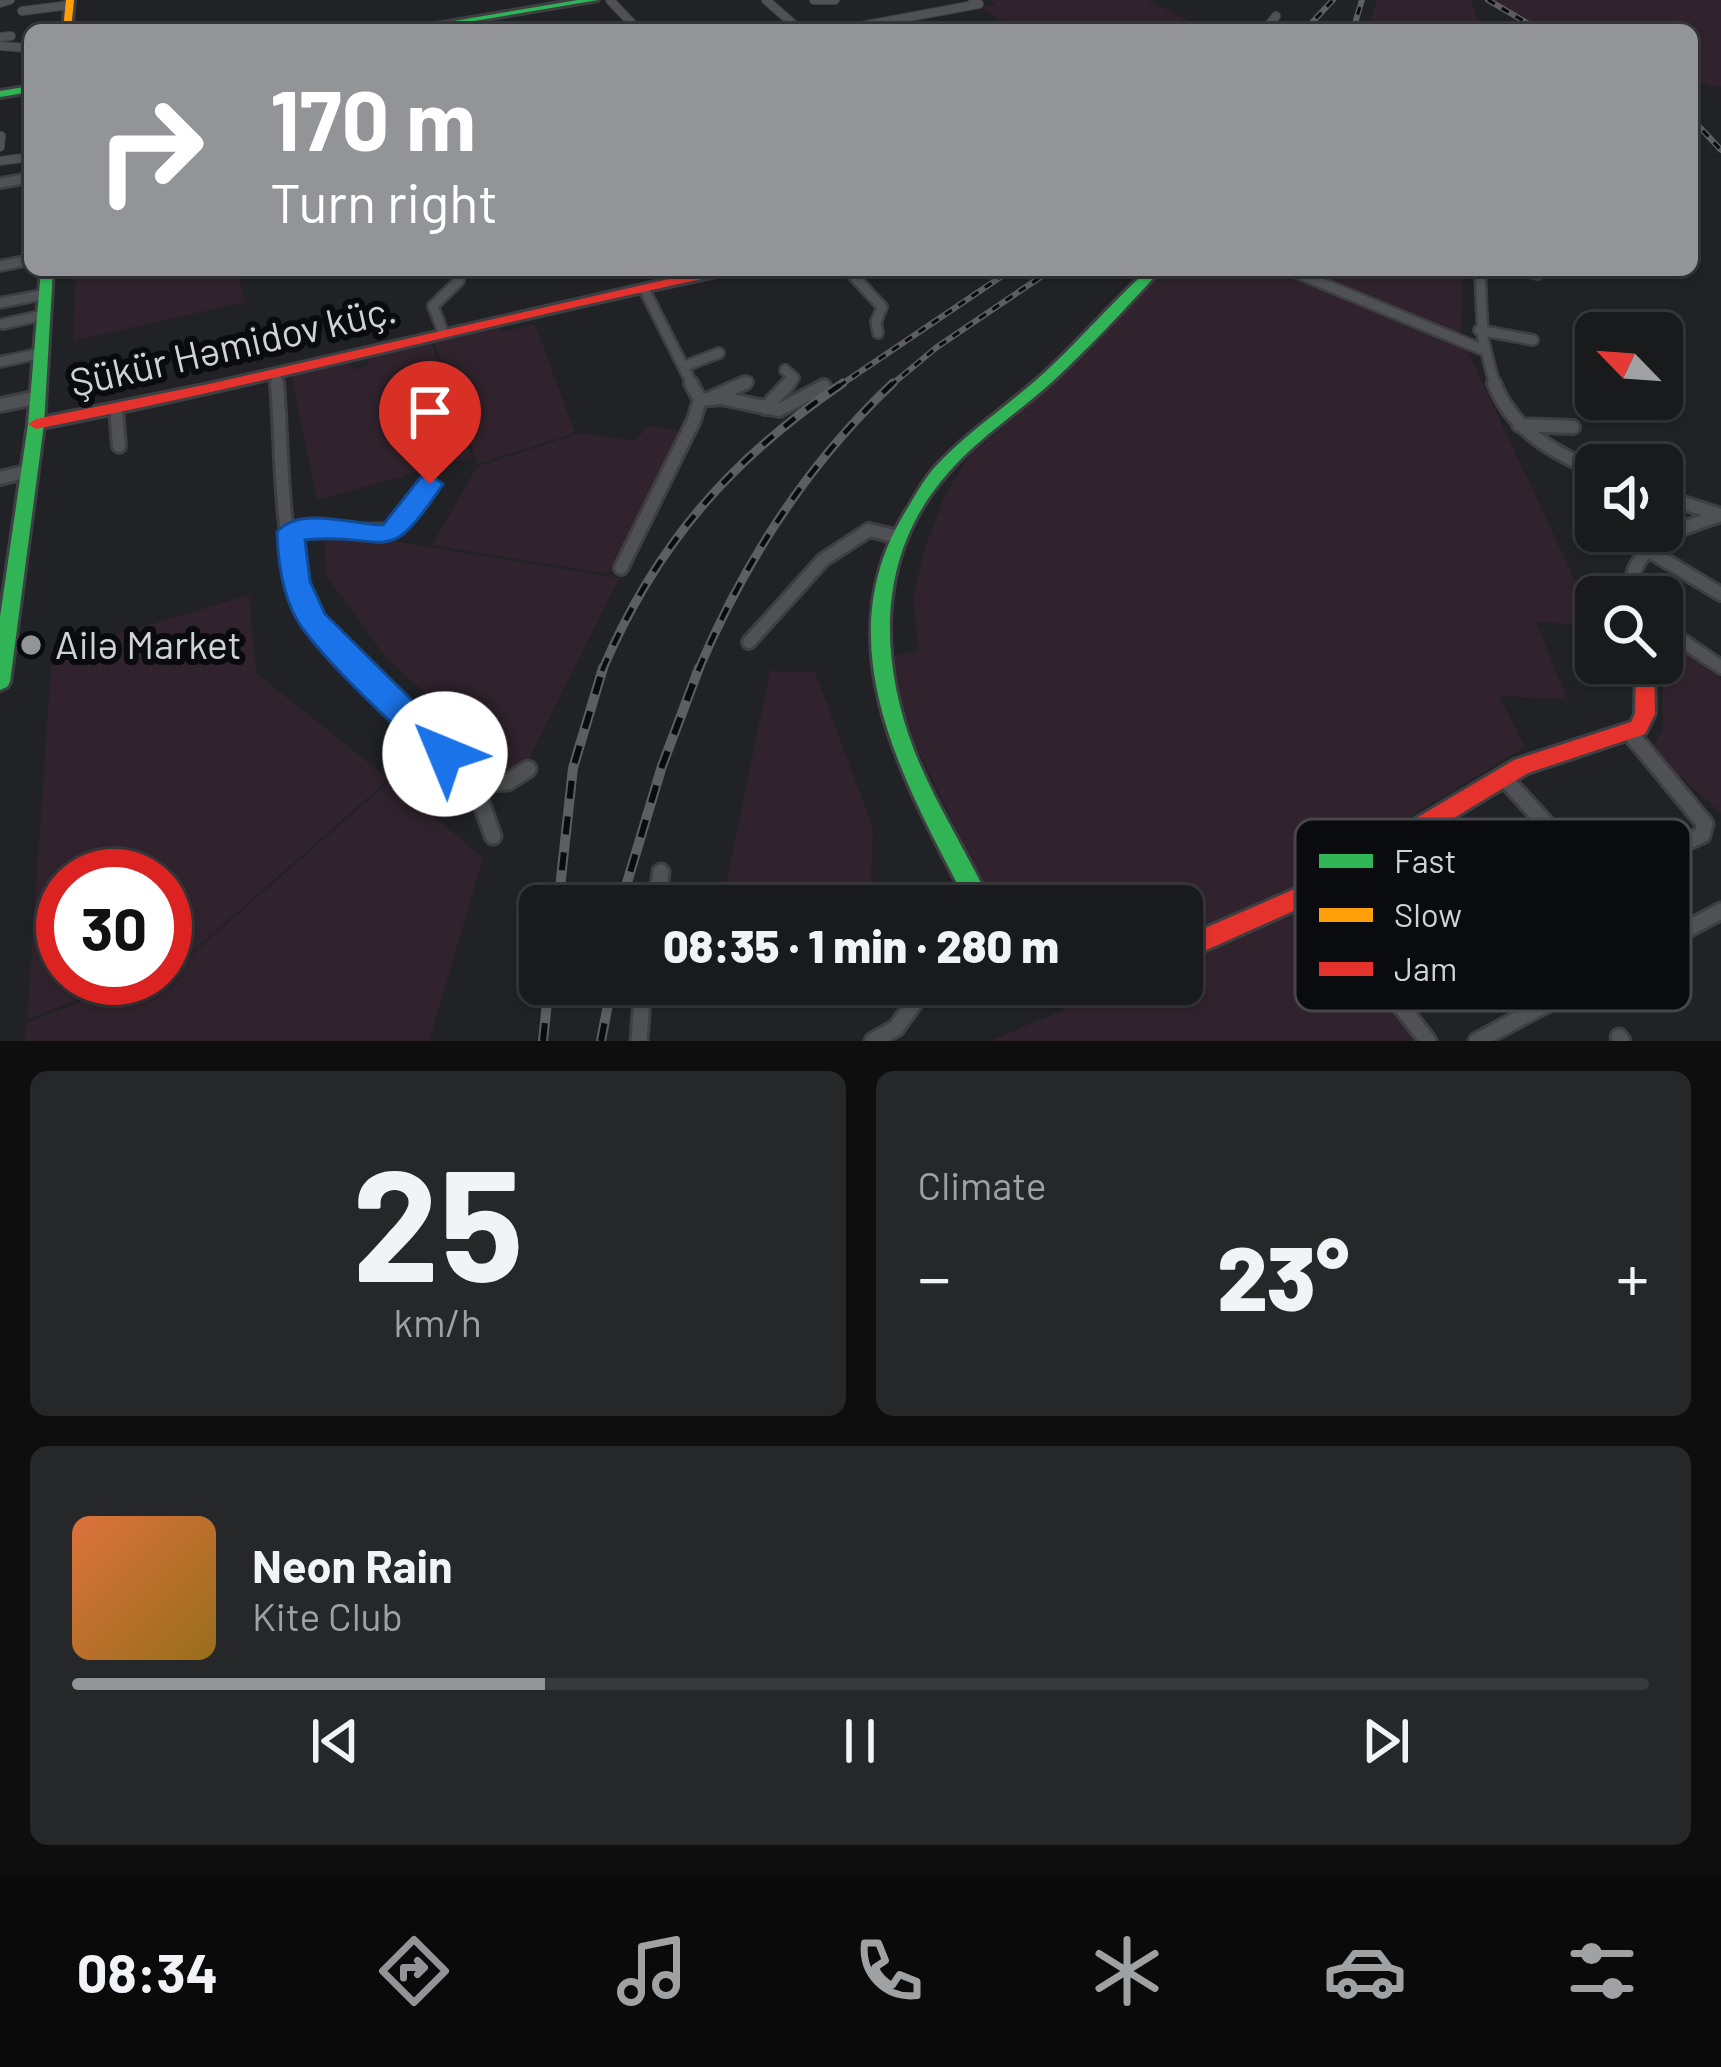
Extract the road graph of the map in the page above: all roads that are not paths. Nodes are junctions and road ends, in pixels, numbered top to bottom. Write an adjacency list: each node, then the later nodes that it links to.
1 (10, 0): 8 (street)
2 (594, 0): 13 (street)
3 (610, 0): 14 (street)
4 (766, 0): 15 (street)
5 (814, 0): 6 (street)
6 (835, 0)
7 (973, 0): 12 (street)
8 (0, 3)
9 (70, 3): 10 (street)
10 (22, 11)
11 (1276, 16): 18 (street)
12 (881, 22): 16 (street); 17 (street)
13 (442, 24)
14 (632, 24)
15 (793, 24)
16 (871, 24)
17 (884, 24)
18 (1270, 24)
19 (11, 36): 20 (street)
20 (0, 37)
21 (24, 50): 22 (street)
22 (13, 61)
23 (2, 136): 24 (street)
24 (0, 147)
25 (47, 276): 33 (street)
26 (457, 276): 38 (street)
27 (700, 276): 32 (street, Şükür Həmidov küç.)
28 (854, 276): 39 (street)
29 (1148, 276): 67 (street)
30 (1305, 276): 41 (street)
31 (1480, 276): 37 (street)
32 (644, 289): 38 (street, Şükür Həmidov küç.); 45 (street)
33 (46, 293): 34 (street); 35 (street)
34 (0, 303)
35 (44, 315): 36 (street); 42 (street)
36 (3, 324)
37 (1479, 330): 40 (street); 41 (street)
38 (442, 332): 47 (street, Şükür Həmidov küç.)
39 (878, 333)
40 (1533, 340)
41 (1481, 349): 56 (street)
42 (42, 353): 44 (street); 50 (street)
43 (719, 353): 45 (street)
44 (0, 362)
45 (685, 366): 51 (street)
46 (785, 370): 53 (street)
47 (276, 375): 54 (street, Şükür Həmidov küç.); 65 (street)
48 (748, 382): 51 (street)
49 (824, 386): 53 (street)
50 (39, 397): 52 (street); 55 (street)
51 (706, 399): 53 (street); 69 (street)
52 (0, 405)
53 (765, 408)
54 (116, 410): 55 (street, Şükür Həmidov küç.); 58 (street)
55 (36, 424): 60 (street)
56 (1518, 425): 57 (street); 59 (street)
57 (1573, 427)
58 (119, 446)
59 (1575, 462)
60 (29, 471): 61 (street); 71 (street)
61 (0, 478)
62 (430, 484): 65 (street)
63 (1683, 503): 64 (street)
64 (1721, 515): 66 (street)
65 (291, 532): 80 (street)
66 (1683, 532)
67 (898, 537): 73 (street); 87 (street)
68 (1651, 552): 70 (street)
69 (621, 568)
70 (1721, 594)
71 (5, 613): 75 (street)
72 (1683, 641): 74 (street)
73 (748, 642)
74 (1721, 668)
75 (0, 682)
76 (1645, 684): 77 (street)
77 (1630, 733): 79 (street); 84 (street)
78 (528, 769): 80 (street)
79 (1503, 777): 81 (street); 82 (street)
80 (474, 783): 83 (street)
81 (1433, 819)
82 (1542, 819)
83 (493, 836)
84 (1691, 840)
85 (661, 872): 86 (street)
86 (659, 885)
87 (971, 885)
88 (1295, 900): 91 (street)
89 (1721, 911): 90 (street)
90 (1691, 926)
91 (1203, 941)
92 (641, 1005): 96 (street)
93 (913, 1005): 97 (street)
94 (1405, 1011): 98 (street)
95 (1530, 1011): 99 (street)
96 (638, 1041)
97 (873, 1041)
98 (1428, 1041)
99 (1477, 1041)

